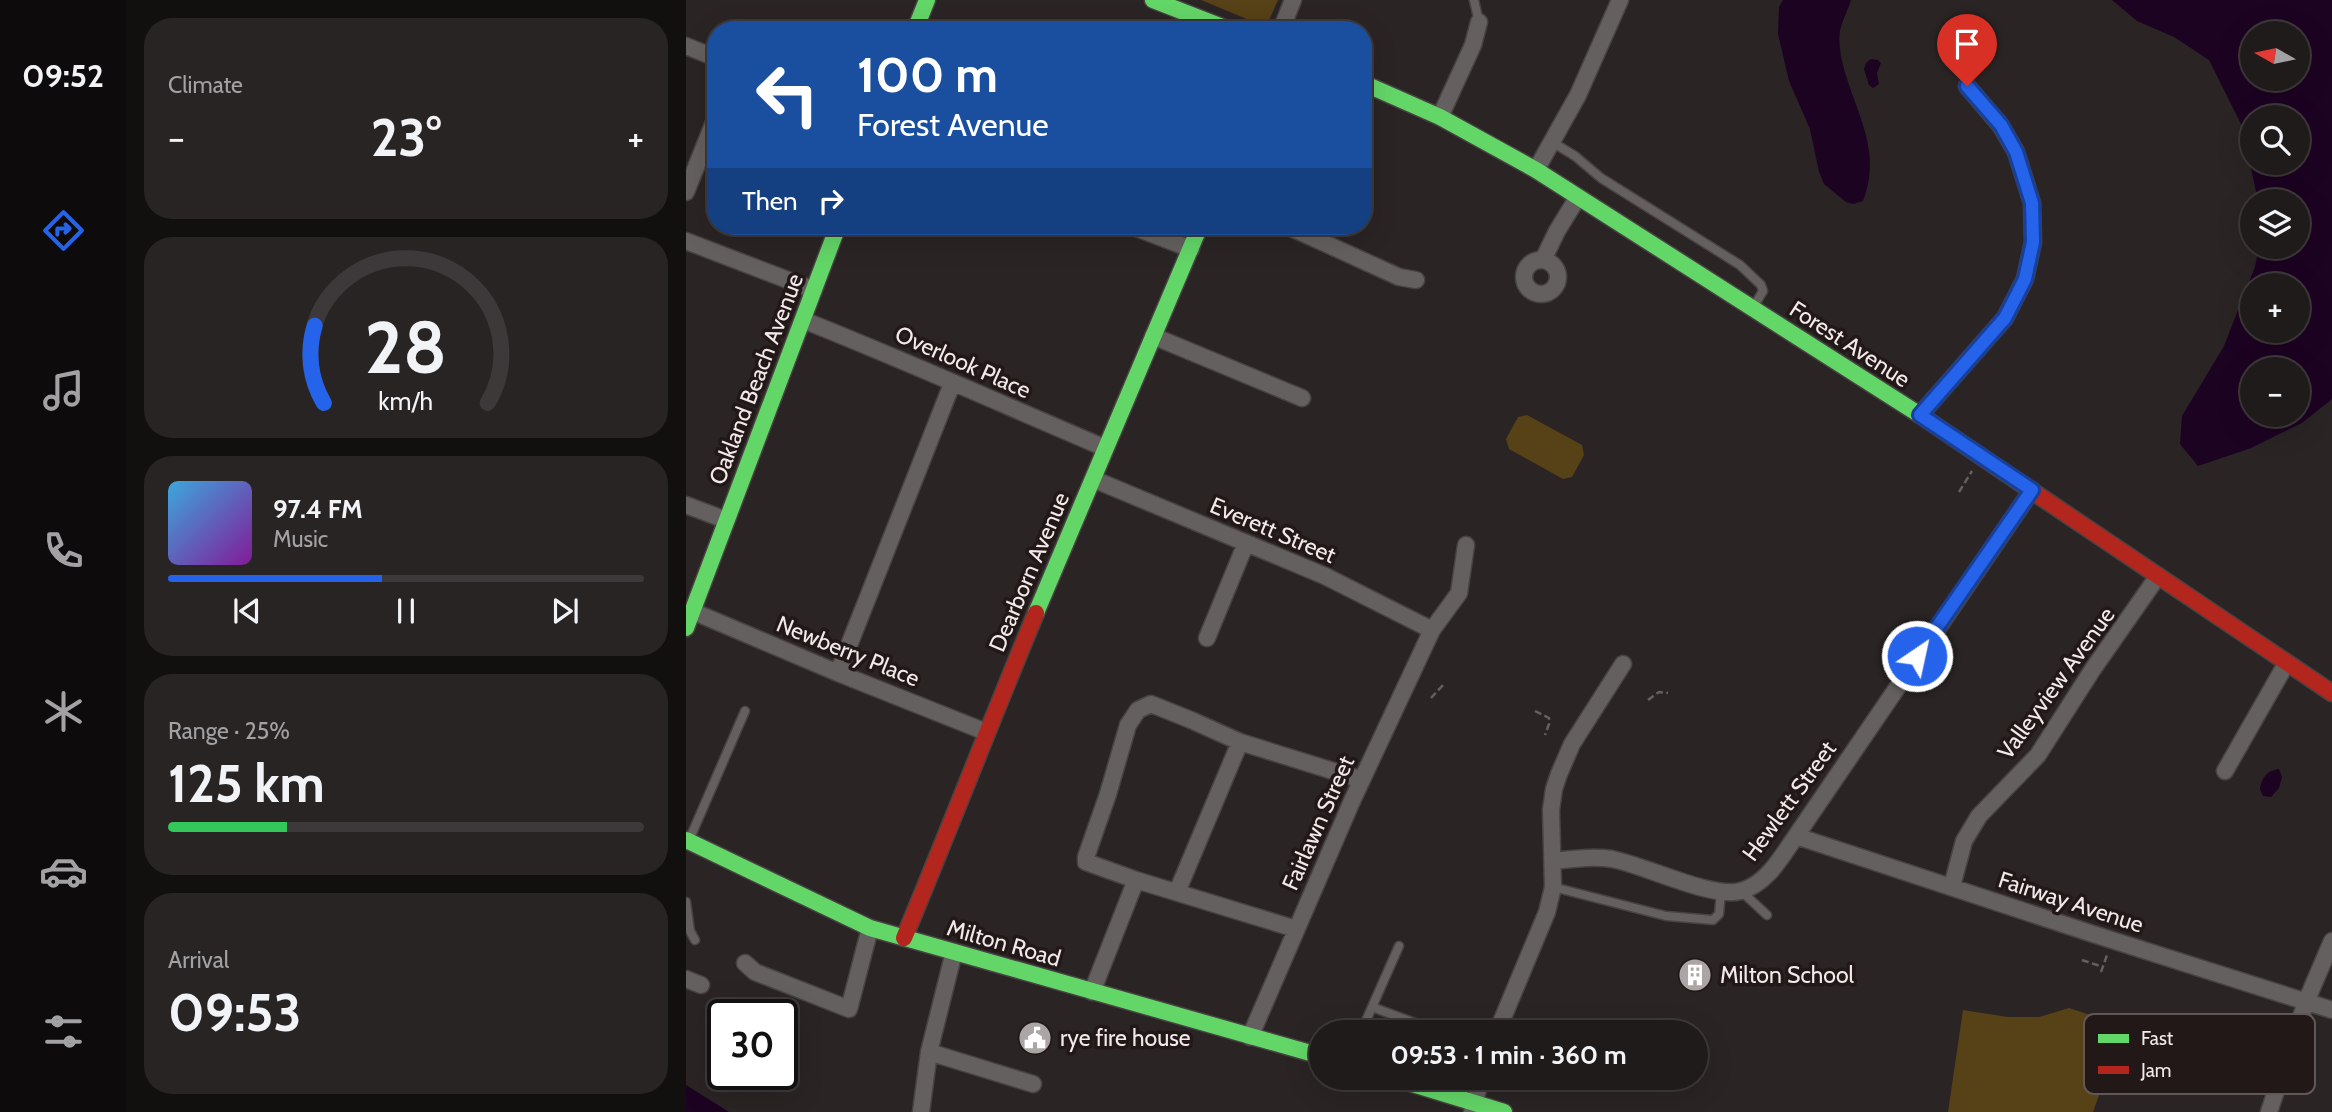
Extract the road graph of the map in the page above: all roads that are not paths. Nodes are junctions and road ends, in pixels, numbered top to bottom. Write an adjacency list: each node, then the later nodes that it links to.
1 (927, 0): 6 (street)
2 (1153, 0): 7 (street)
3 (1293, 0): 8 (street)
4 (1474, 0): 9 (lane)
5 (1620, 0): 16 (street)
6 (919, 21)
7 (1207, 21)
8 (1285, 21)
9 (1479, 22): 14 (street)
10 (686, 46): 11 (street)
11 (707, 54)
12 (1967, 86): 34 (street)
13 (1372, 87): 14 (street, Forest Avenue)
14 (1440, 117): 17 (street, Forest Avenue)
15 (707, 140): 18 (street)
16 (1552, 142): 17 (street); 29 (lane)
17 (1536, 170): 19 (street, Forest Avenue)
18 (686, 192)
19 (1578, 197): 26 (street); 29 (street, Forest Avenue)
20 (835, 235): 28 (street, Oakland Beach Avenue)
21 (1154, 235): 25 (street)
22 (1196, 235): 25 (street, Dearborn Avenue)
23 (1307, 235): 27 (street)
24 (686, 241): 28 (street)
25 (1191, 249): 31 (street, Dearborn Avenue)
26 (1543, 260)
27 (1416, 281)
28 (814, 290): 30 (street, Oakland Beach Avenue)
29 (1752, 308): 34 (street, Forest Avenue)
30 (803, 320): 32 (street, Overlook Place); 39 (street, Oakland Beach Avenue)
31 (1153, 336): 33 (street); 35 (street, Dearborn Avenue)
32 (953, 384): 35 (street, Overlook Place); 49 (street)
33 (1302, 398)
34 (1920, 415): 37 (street, Forest Avenue)
35 (1105, 448): 36 (street, Dearborn Avenue)
36 (1093, 479): 40 (street, Everett Street); 52 (street, Dearborn Avenue)
37 (2032, 490): 42 (street, Forest Avenue); 56 (street, Hewlett Street)
38 (686, 505): 39 (street)
39 (726, 520): 43 (street, Oakland Beach Avenue)
40 (1246, 543): 45 (street, Everett Street); 46 (street)
41 (1466, 545): 45 (street, Fairlawn Street)
42 (2158, 576): 48 (street, Forest Avenue); 60 (street, Valleyview Avenue)
43 (692, 611): 44 (street, Oakland Beach Avenue); 49 (street, Newberry Place)
44 (686, 628)
45 (1432, 630): 55 (street, Fairlawn Street)
46 (1207, 638)
47 (1623, 664): 58 (street)
48 (2286, 664): 50 (street, Forest Avenue); 54 (street)
49 (838, 673): 52 (street, Newberry Place)
50 (2332, 693)
51 (745, 711): 57 (lane)
52 (986, 732): 69 (street, Dearborn Avenue)
53 (1240, 742): 55 (street); 59 (street); 63 (street)
54 (2225, 771)
55 (1362, 780): 68 (street, Fairlawn Street)
56 (1797, 835): 60 (street, Fairway Avenue); 62 (street, Hewlett Street)
57 (687, 840): 67 (street, Milton Road)
58 (1553, 861): 61 (street); 64 (street, Hewlett Street)
59 (1136, 880): 63 (street); 75 (street)
60 (1952, 886): 76 (street, Fairway Avenue)
61 (1553, 887): 64 (lane); 82 (street)
62 (1741, 891): 64 (street, Hewlett Street); 66 (lane)
63 (1177, 892): 68 (street)
64 (1721, 892)
65 (686, 902): 70 (lane)
66 (1767, 915)
67 (870, 928): 69 (street, Milton Road); 74 (street)
68 (1296, 929): 83 (street, Fairlawn Street)
69 (904, 938): 73 (street, Milton Road)
70 (695, 940)
71 (2332, 942): 76 (street)
72 (1399, 946): 77 (lane)
73 (954, 952): 75 (street, Milton Road); 84 (street)
74 (744, 963)
75 (1091, 992): 83 (street, Milton Road)
76 (2306, 1002): 78 (street, Fairway Avenue); 79 (street)
77 (1372, 1007): 80 (lane); 81 (lane)
78 (2332, 1010)
79 (2302, 1014)
80 (1366, 1020)
81 (1407, 1020)
82 (1502, 1020)
83 (1250, 1037): 85 (street, Milton Road)
84 (929, 1052): 86 (street); 91 (street)
85 (1309, 1053)
86 (1033, 1084)
87 (1424, 1090): 90 (street)
88 (1478, 1090): 90 (street)
89 (2275, 1094): 93 (street)
90 (1473, 1108): 92 (street)
91 (921, 1112)
92 (1504, 1112)
93 (2269, 1112)

